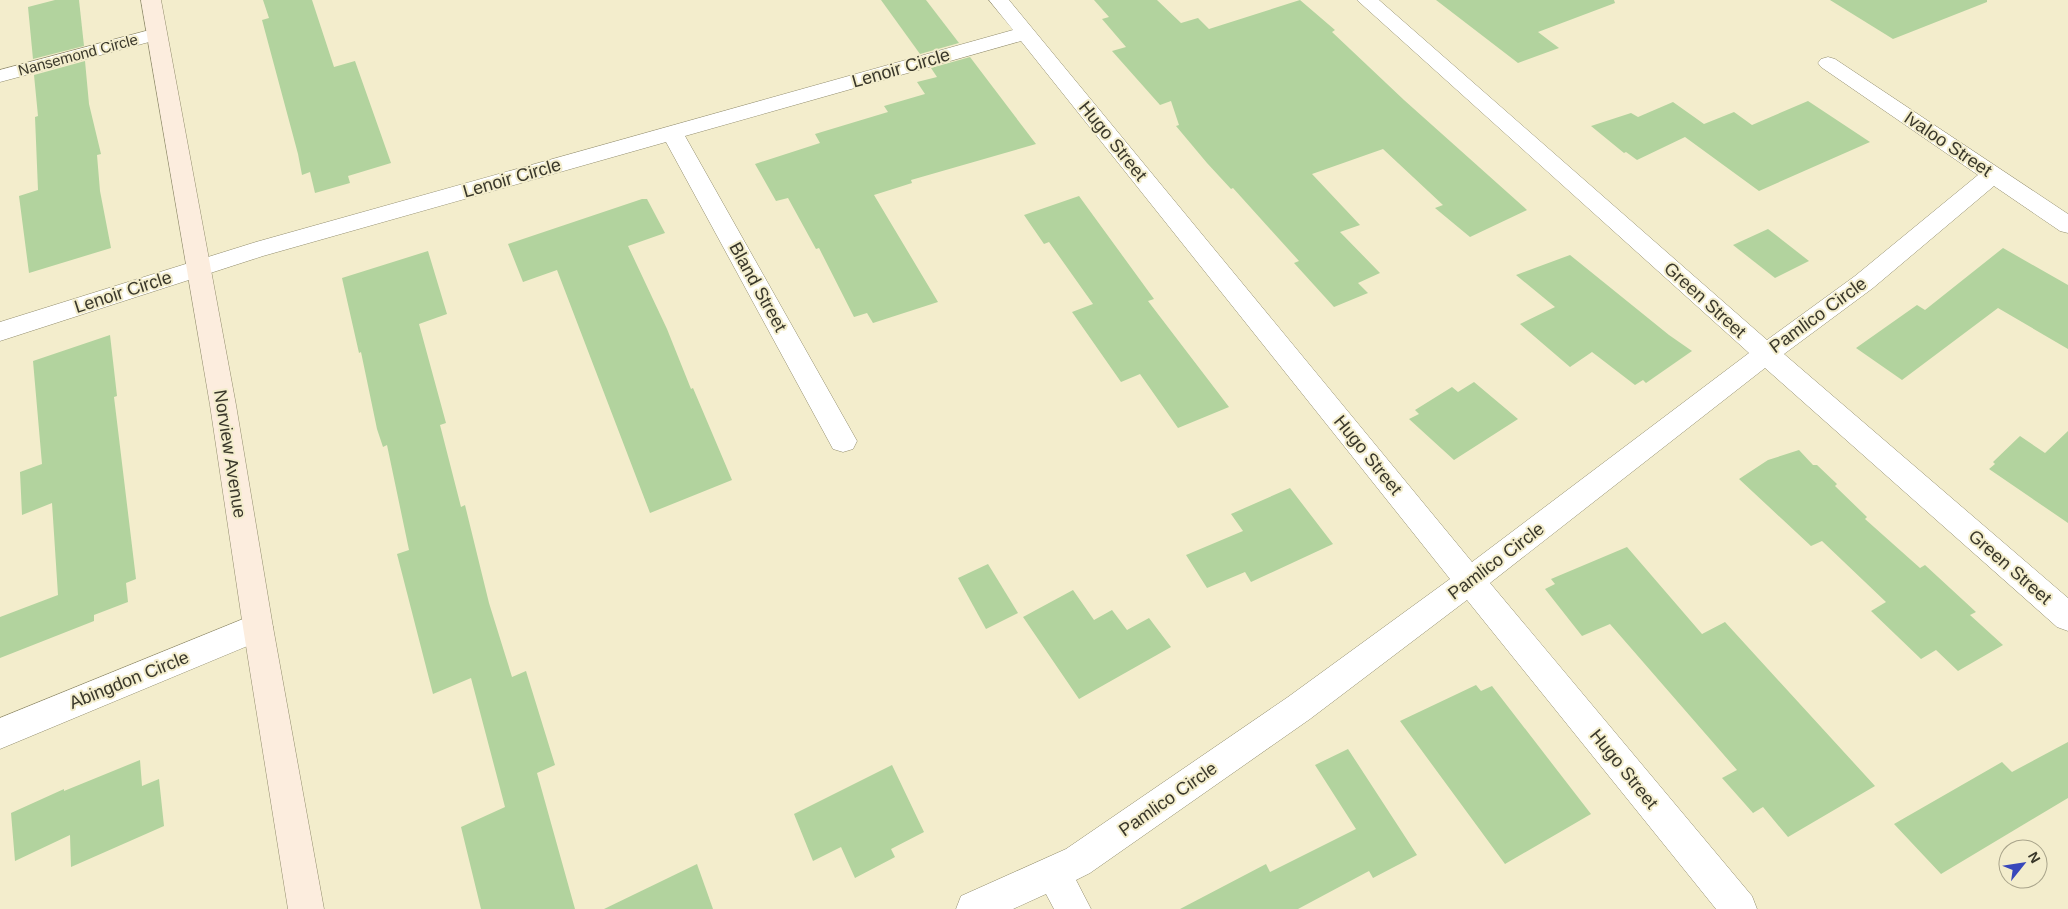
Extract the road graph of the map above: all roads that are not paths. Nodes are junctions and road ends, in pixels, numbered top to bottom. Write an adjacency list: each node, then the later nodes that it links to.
1 (151, 0): 5 (street, Norview Avenue)
2 (999, 0): 4 (street, Hugo Street)
3 (1368, 0): 13 (street, Green Street)
4 (1026, 33): 8 (street, Lenoir Circle); 15 (street, Hugo Street)
5 (157, 34): 7 (street, Nansemond Circle); 11 (street, Norview Avenue)
6 (1828, 63): 9 (street, Ivaloo Street)
7 (0, 76)
8 (672, 133): 11 (street, Lenoir Circle); 14 (street, Bland Street)
9 (1992, 174): 10 (street, Ivaloo Street); 13 (street, Pamlico Circle)
10 (2068, 225)
11 (197, 268): 12 (street, Lenoir Circle); 17 (street, Norview Avenue)
12 (0, 332)
13 (1766, 354): 15 (street, Pamlico Circle); 16 (street, Green Street)
14 (844, 441)
15 (1470, 581): 19 (street, Pamlico Circle); 23 (street, Hugo Street)
16 (2068, 617)
17 (258, 627): 18 (street, Abingdon Circle); 20 (street, Norview Avenue)
18 (0, 734)
19 (1054, 874): 21 (street, Pamlico Circle); 22 (street)
20 (306, 909)
21 (974, 909)
22 (1073, 909)
23 (1739, 909)

